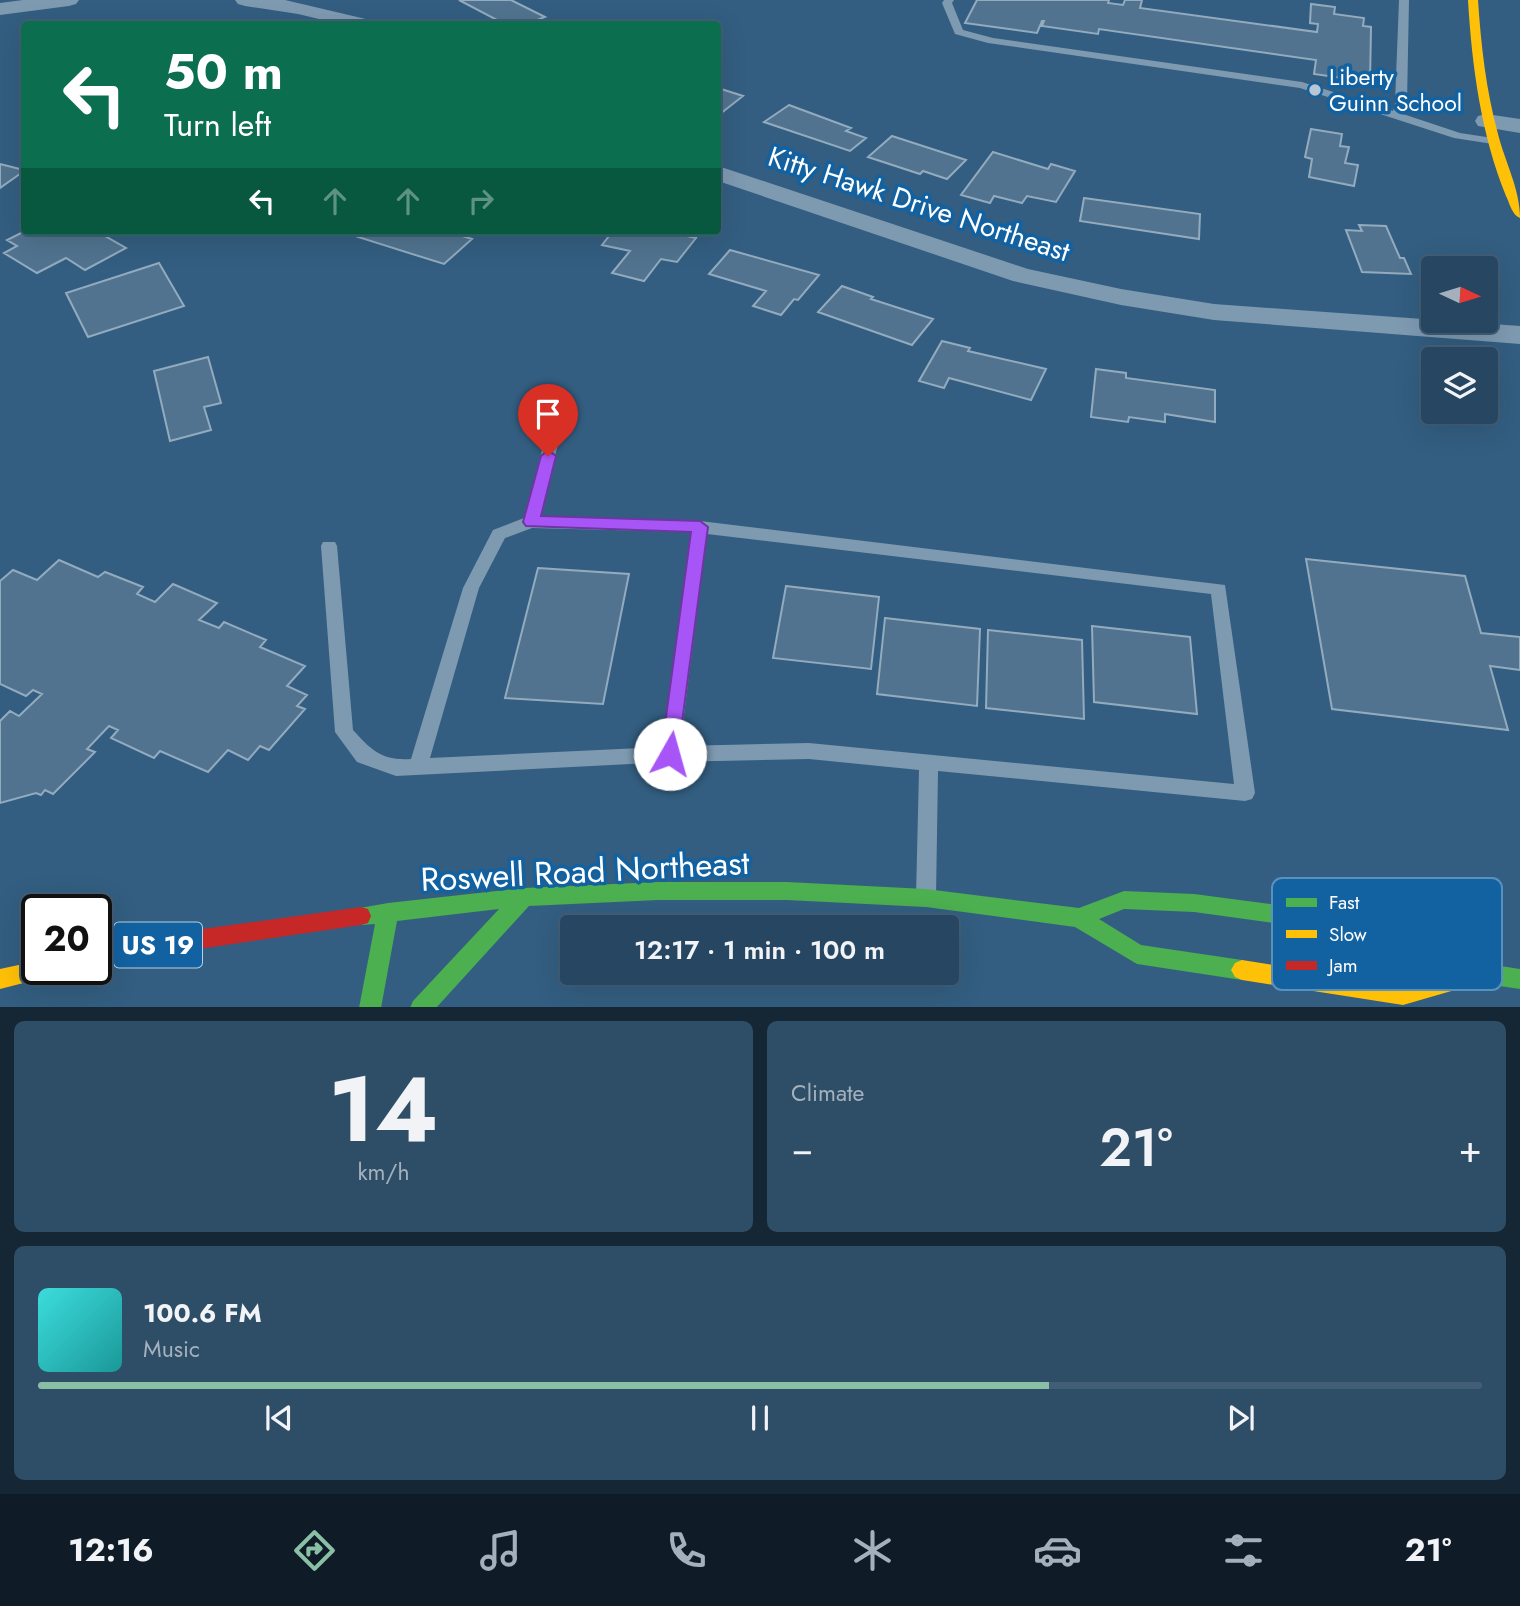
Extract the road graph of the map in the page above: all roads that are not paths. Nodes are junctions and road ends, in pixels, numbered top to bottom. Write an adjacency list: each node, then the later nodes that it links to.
1 (69, 0): 6 (street)
2 (245, 0): 7 (street)
3 (949, 0): 8 (lane)
4 (1404, 0): 8 (lane)
5 (1473, 0): 10 (main road)
6 (0, 9)
7 (350, 21)
8 (1396, 117): 10 (lane)
9 (1520, 126): 10 (street)
10 (1489, 131): 12 (main road)
11 (721, 174): 13 (street, Kitty Hawk Drive Northeast)
12 (1520, 215)
13 (1520, 335)
14 (559, 412): 15 (lane)
15 (531, 522): 16 (lane); 20 (lane)
16 (700, 527): 18 (lane); 19 (lane)
17 (329, 546): 20 (lane)
18 (670, 754): 19 (lane); 20 (lane)
19 (929, 762): 22 (lane)
20 (418, 767)
21 (524, 897): 22 (main road, Roswell Road Northeast / US 19); 23 (main road, Roswell Road Northeast / US 19); 35 (main road)
22 (926, 898): 25 (main road, Roswell Road Northeast / US 19)
23 (388, 912): 26 (main road, Roswell Road Northeast / US 19); 34 (main road)
24 (1272, 914): 25 (main road, US 19)
25 (1079, 918): 28 (main road, US 19)
26 (112, 954)
27 (21, 974): 30 (main road)
28 (1272, 975)
29 (1502, 976): 31 (main road, US 19)
30 (0, 979)
31 (1520, 979)
32 (1371, 990): 33 (main road, US 19)
33 (1420, 990)
34 (370, 1007)
35 (421, 1007)

